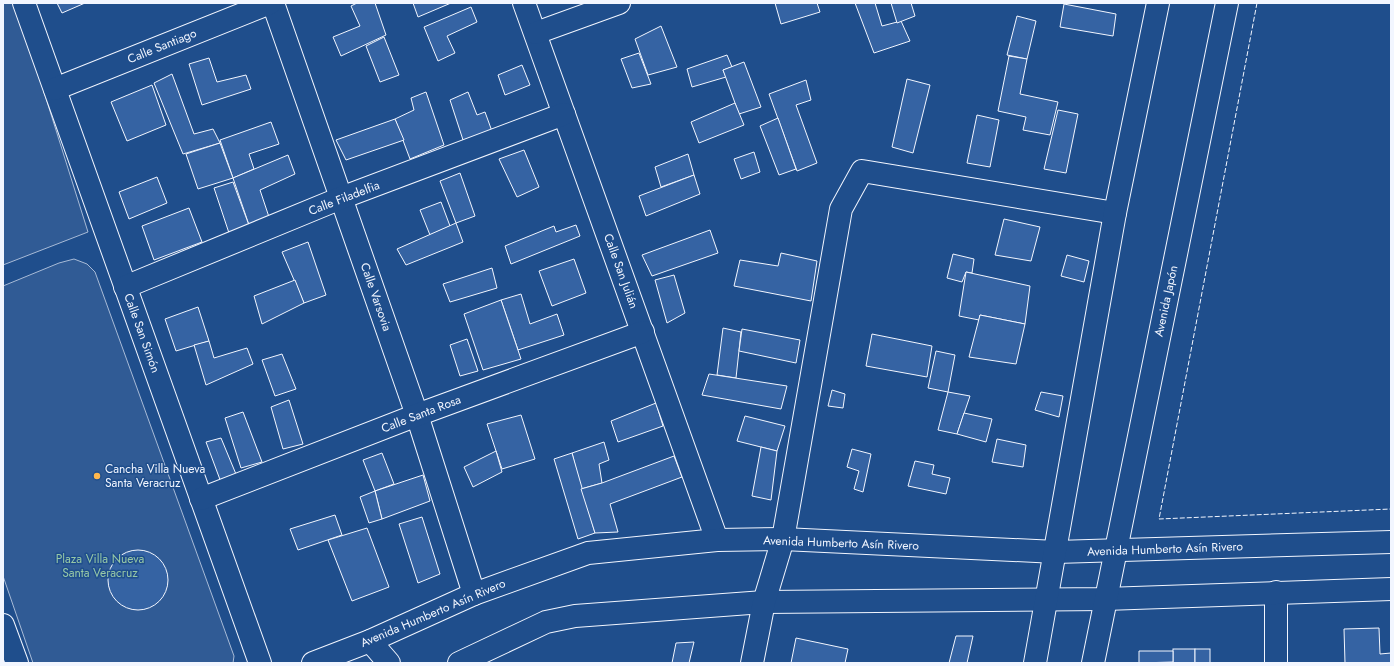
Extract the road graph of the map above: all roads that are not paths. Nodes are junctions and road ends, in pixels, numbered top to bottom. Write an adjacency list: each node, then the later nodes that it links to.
1 (24, 3): 8 (street, Calle San Simón)
2 (271, 3): 8 (street, Calle Santiago); 10 (street, Calle Varsovia)
3 (524, 3): 7 (street, Calle San Julián)
4 (619, 3): 7 (street)
5 (1158, 3): 11 (street)
6 (1227, 3): 19 (street, Avenida Japón)
7 (536, 33): 9 (street, Calle San Julián)
8 (55, 89): 12 (street, Calle San Simón)
9 (564, 114): 10 (street, Calle Filadelfia); 13 (street, Calle San Julián)
10 (341, 198): 12 (street, Calle Filadelfia); 14 (street, Calle Varsovia)
11 (1115, 213): 16 (street); 20 (street)
12 (125, 287): 15 (street, Calle San Simón)
13 (643, 332): 14 (street, Calle Santa Rosa); 17 (street, Calle San Julián)
14 (417, 415): 15 (street, Calle Santa Rosa); 23 (street, Calle Varsovia)
15 (201, 499): 30 (street, Calle San Simón)
16 (783, 539): 17 (street, Avenida Humberto Asín Rivero); 20 (street, Avenida Humberto Asín Rivero); 26 (street)
17 (717, 540): 23 (street, Avenida Humberto Asín Rivero)
18 (1391, 542): 19 (street, Avenida Humberto Asín Rivero)
19 (1116, 551): 20 (street, Avenida Humberto Asín Rivero); 24 (street, Avenida Japón)
20 (1056, 552): 25 (street)
21 (1391, 589): 22 (street)
22 (1276, 592): 24 (street); 37 (street)
23 (474, 594): 28 (street, Avenida Humberto Asín Rivero)
24 (1105, 599): 25 (street); 36 (street, Avenida Japón)
25 (1047, 600): 26 (street); 35 (street)
26 (764, 602): 33 (street); 34 (street)
27 (3, 625): 29 (street)
28 (370, 641): 31 (street, Avenida Humberto Asín Rivero); 32 (street)
29 (17, 663)
30 (260, 663)
31 (313, 663)
32 (389, 663)
33 (459, 663)
34 (752, 663)
35 (1035, 663)
36 (1093, 663)
37 (1276, 663)

